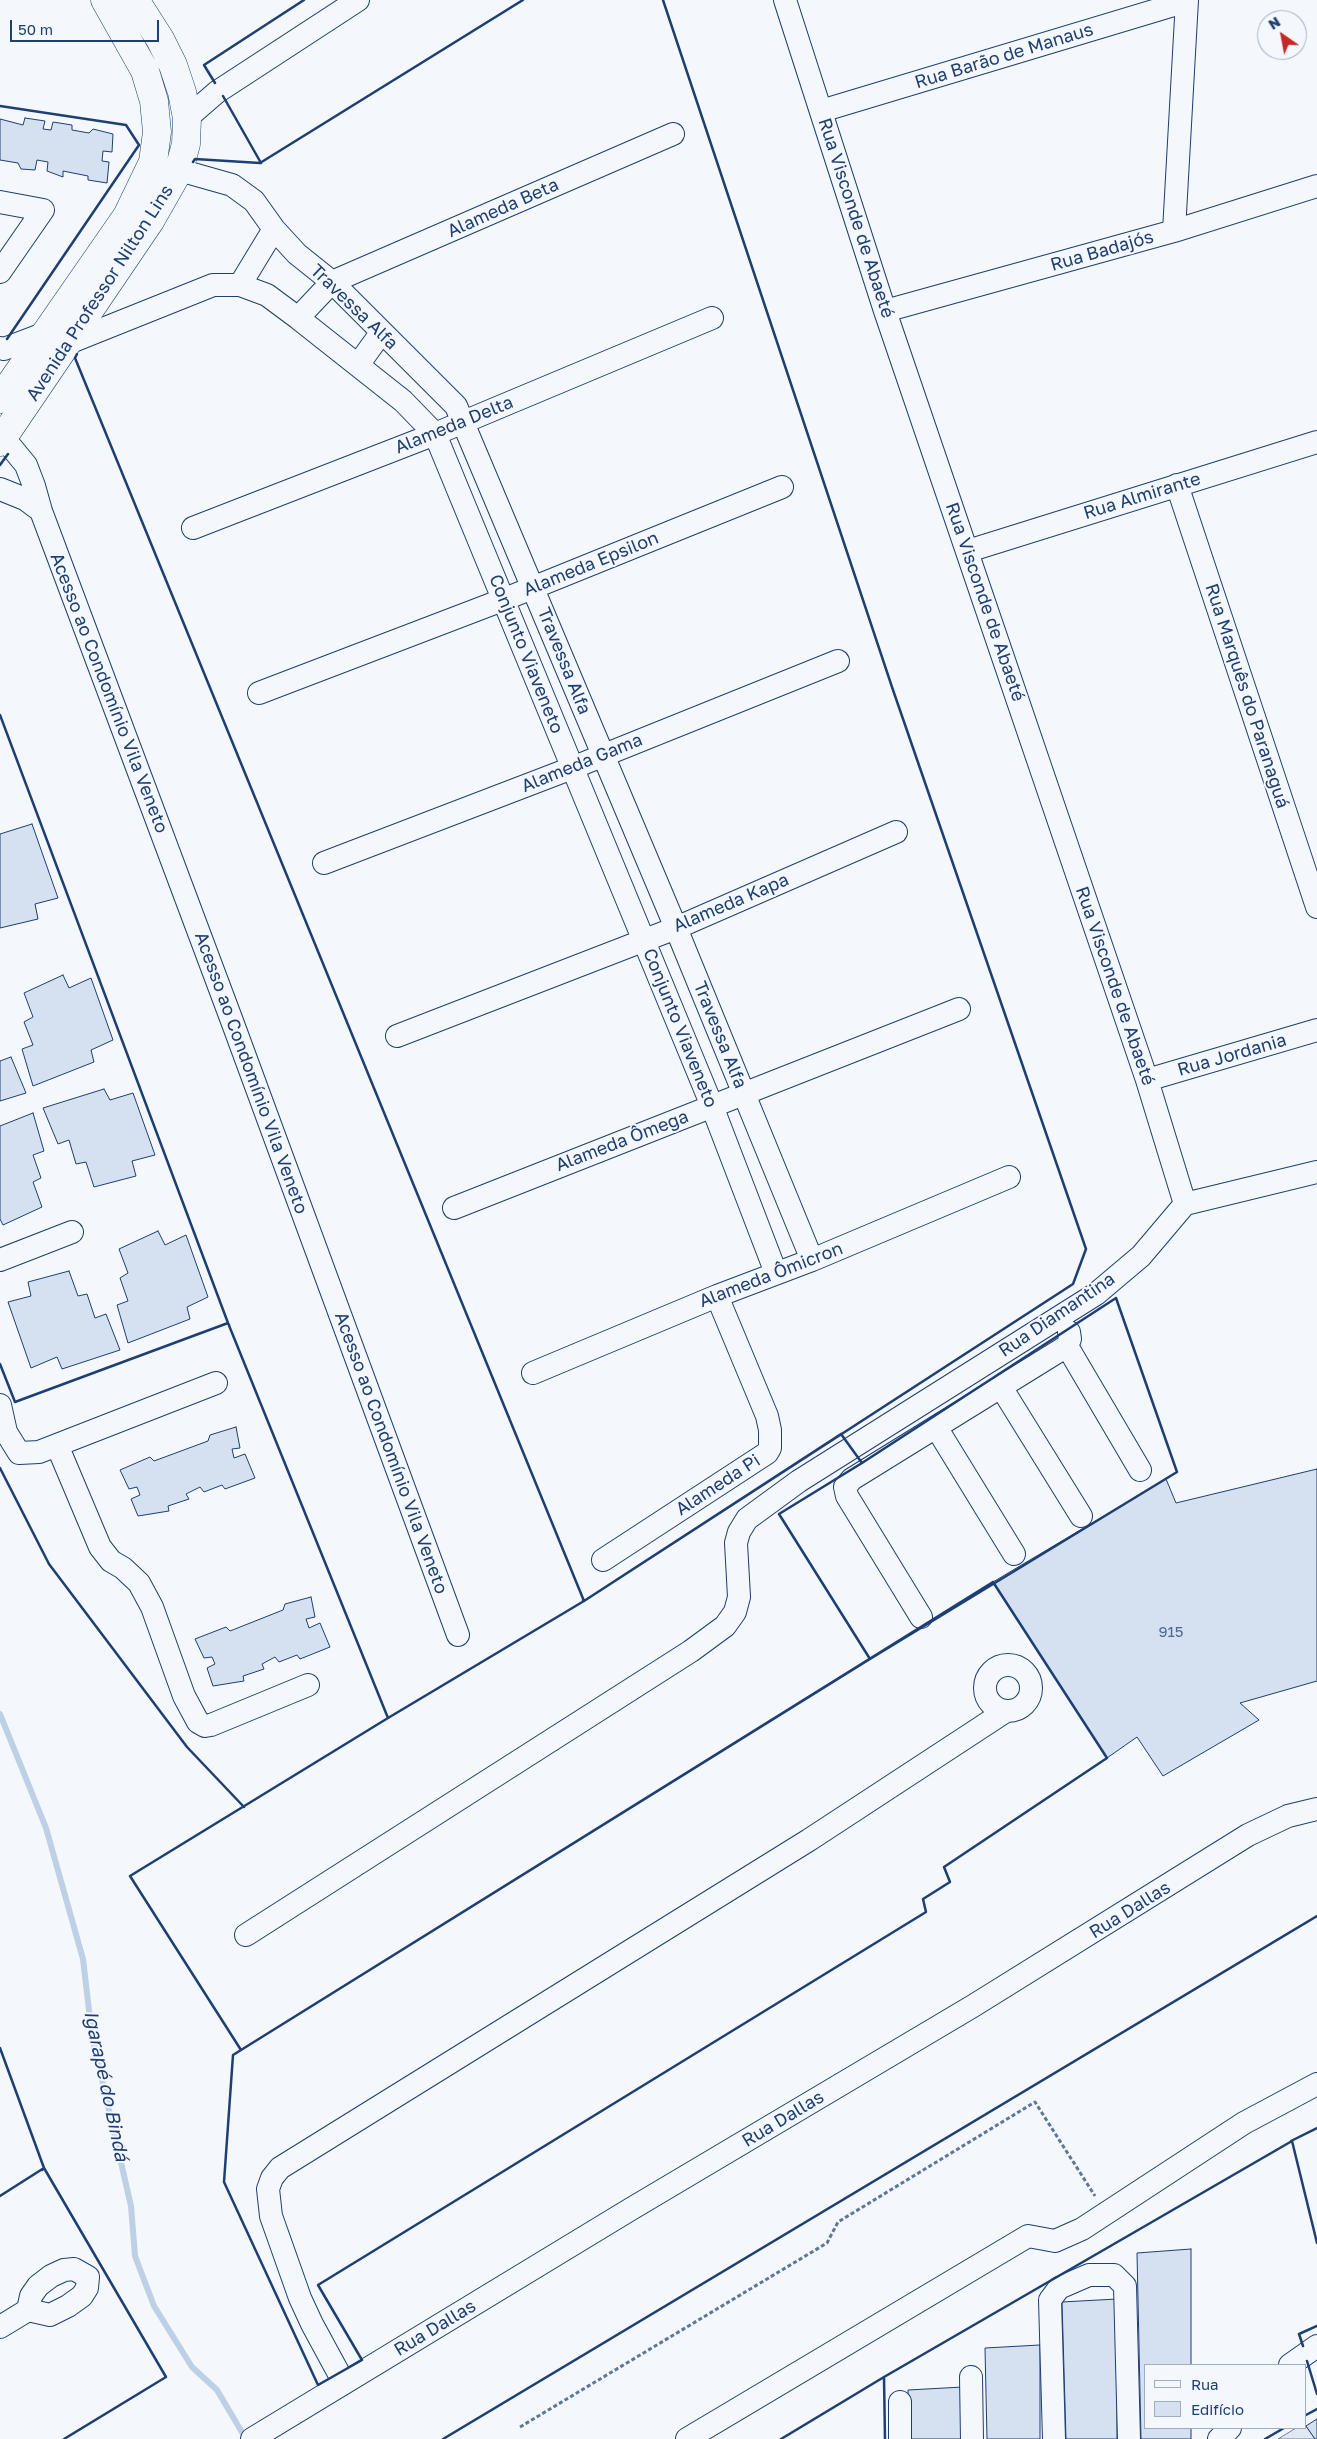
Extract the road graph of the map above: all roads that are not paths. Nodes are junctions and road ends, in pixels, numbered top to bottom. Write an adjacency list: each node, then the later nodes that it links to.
1 (105, 0): 21 (main road, Avenida Professor Nilton Lins)
2 (135, 0): 7 (main road, Avenida Professor Nilton Lins)
3 (358, 0): 7 (street)
4 (785, 0): 6 (street, Rua Visconde de Abaeté)
5 (1187, 0): 6 (street, Rua Barão de Manaus); 13 (street)
6 (822, 110): 17 (street, Rua Visconde de Abaeté)
7 (188, 118): 9 (main road, Avenida Professor Nilton Lins)
8 (673, 134): 15 (street, Alameda Beta)
9 (179, 170): 12 (street, Travessa Alfa); 21 (main road, Avenida Professor Nilton Lins)
10 (1317, 186): 13 (street, Rua Badajós)
11 (0, 202): 14 (street)
12 (274, 229): 15 (street, Travessa Alfa); 16 (street)
13 (1174, 231): 17 (street, Rua Badajós)
14 (0, 272)
15 (332, 282): 18 (street); 20 (street, Travessa Alfa)
16 (240, 285): 18 (street, Conjunto Viaveneto); 21 (street, Conjunto Viaveneto)
17 (885, 311): 34 (street, Rua Visconde de Abaeté)
18 (298, 318): 23 (street, Conjunto Viaveneto)
19 (712, 318): 25 (street, Alameda Delta)
20 (380, 333): 23 (street); 25 (street, Travessa Alfa)
21 (57, 338): 22 (street, Conjunto Viaveneto); 24 (main road, Avenida Professor Nilton Lins); 27 (main road, Avenida Professor Nilton Lins)
22 (2, 351)
23 (358, 365): 26 (street, Conjunto Viaveneto)
24 (0, 399)
25 (463, 422): 26 (street, Alameda Delta); 35 (street, Travessa Alfa)
26 (435, 434): 33 (street, Alameda Delta); 36 (street, Conjunto Viaveneto)
27 (2, 440): 32 (street, Acesso ao Condomínio Vila Veneto)
28 (1317, 442): 29 (street, Rua Almirante)
29 (1177, 485): 34 (street, Rua Almirante); 43 (street, Rua Marquês do Paranaguá)
30 (782, 488): 35 (street, Alameda Epsilon)
31 (0, 489): 32 (street)
32 (41, 511): 74 (street, Acesso ao Condomínio Vila Veneto)
33 (193, 528)
34 (968, 551): 49 (street, Rua Visconde de Abaeté)
35 (534, 588): 36 (street, Alameda Epsilon); 39 (street, Travessa Alfa)
36 (505, 599): 38 (street, Alameda Epsilon); 40 (street, Conjunto Viaveneto)
37 (838, 661): 39 (street, Alameda Gama)
38 (259, 692)
39 (602, 755): 40 (street, Alameda Gama); 44 (street, Travessa Alfa)
40 (572, 768): 42 (street, Alameda Gama); 45 (street, Conjunto Viaveneto)
41 (896, 832): 44 (street, Alameda Kapa)
42 (324, 863)
43 (1317, 907)
44 (676, 928): 45 (street, Alameda Kapa); 50 (street, Travessa Alfa)
45 (644, 940): 48 (street, Alameda Kapa); 51 (street, Conjunto Viaveneto)
46 (959, 1009): 50 (street, Alameda Ômega)
47 (1317, 1030): 49 (street, Rua Jordania)
48 (397, 1036)
49 (1147, 1080): 54 (street, Rua Visconde de Abaeté)
50 (744, 1094): 51 (street, Alameda Ômega); 58 (street, Travessa Alfa)
51 (712, 1106): 55 (street, Alameda Ômega); 59 (street, Conjunto Viaveneto)
52 (1317, 1172): 54 (street)
53 (1010, 1177): 58 (street, Alameda Ômicron)
54 (1186, 1204): 61 (street, Rua Diamantina)
55 (454, 1208)
56 (72, 1232): 57 (street)
57 (0, 1260)
58 (812, 1260): 59 (street, Alameda Ômicron)
59 (776, 1273): 60 (street, Alameda Ômicron)
60 (717, 1296): 63 (street, Alameda Ômicron); 72 (street, Alameda Pi)
61 (1063, 1314): 62 (street); 78 (street, Rua Diamantina)
62 (1067, 1346): 65 (street); 69 (street)
63 (533, 1373)
64 (216, 1383): 68 (street)
65 (1001, 1387): 67 (street); 70 (street)
66 (0, 1405): 68 (street)
67 (936, 1427): 71 (street); 73 (street)
68 (57, 1445): 75 (street)
69 (1140, 1470)
70 (1081, 1516)
71 (1014, 1554)
72 (603, 1560)
73 (921, 1617)
74 (458, 1635)
75 (308, 1685)
76 (1006, 1711): 85 (street)
77 (1317, 1809): 85 (street, Rua Dallas)
78 (246, 1935)
79 (1317, 2084): 89 (street)
80 (28, 2310): 81 (street)
81 (0, 2327)
82 (1317, 2346): 83 (street)
83 (1291, 2364)
84 (971, 2377): 91 (street)
85 (344, 2383): 88 (street, Rua Dallas)
86 (900, 2402): 90 (street)
87 (1229, 2429): 94 (street)
88 (255, 2437)
89 (687, 2439)
90 (900, 2439)
91 (972, 2439)
92 (1054, 2439): 93 (street)
93 (1129, 2439)
94 (1219, 2439)

